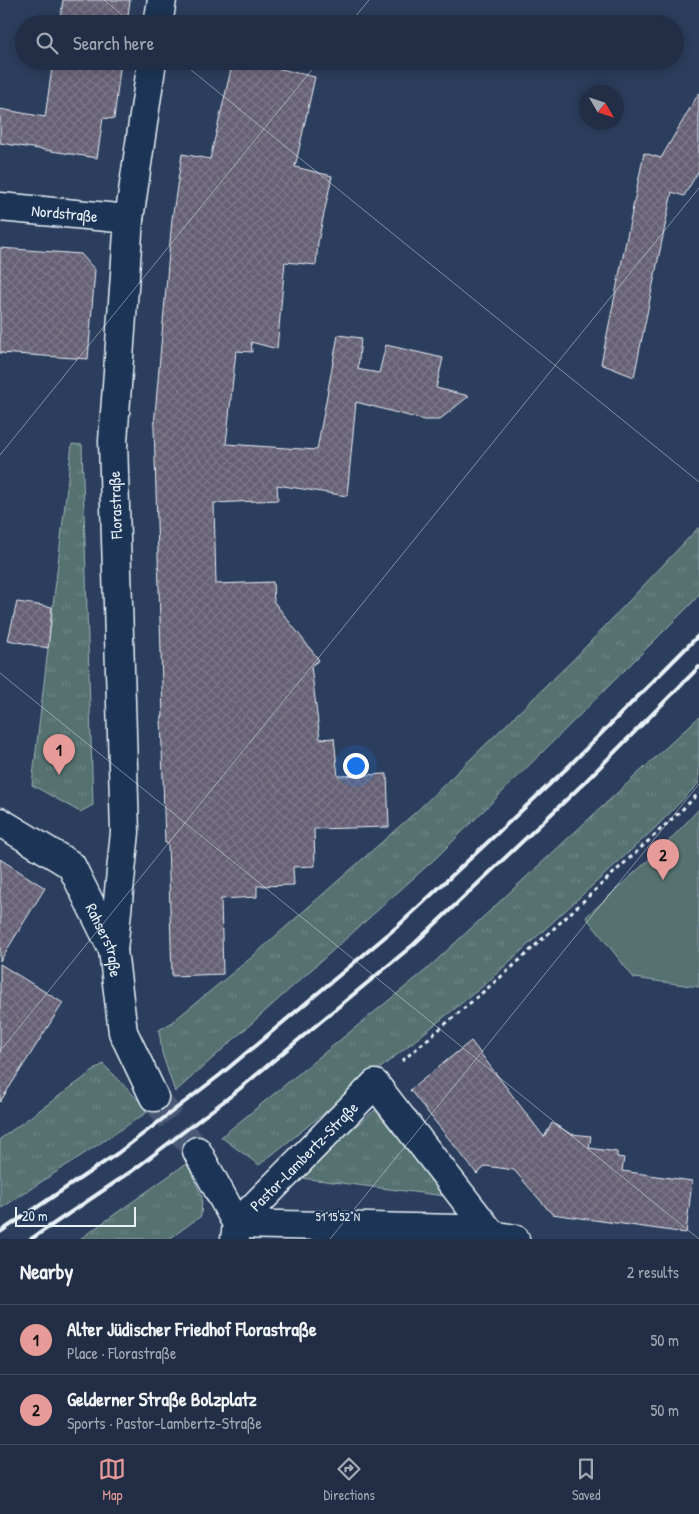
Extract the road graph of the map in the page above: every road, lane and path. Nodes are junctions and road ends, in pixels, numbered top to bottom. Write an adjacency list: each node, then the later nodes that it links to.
1 (162, 0): 2 (street)
2 (160, 15)
3 (151, 70): 5 (street, Florastraße)
4 (0, 207): 5 (street, Nordstraße)
5 (128, 219): 8 (street, Florastraße)
6 (699, 793): 9 (path)
7 (0, 822): 8 (street, Rahserstraße)
8 (113, 950): 10 (street, Rahserstraße)
9 (375, 1084): 12 (street, Pastor-Lambertz-Straße); 13 (street, Pastor-Lambertz-Straße)
10 (154, 1097)
11 (197, 1151): 12 (street)
12 (236, 1232): 13 (street, Pastor-Lambertz-Straße)
13 (504, 1237)

